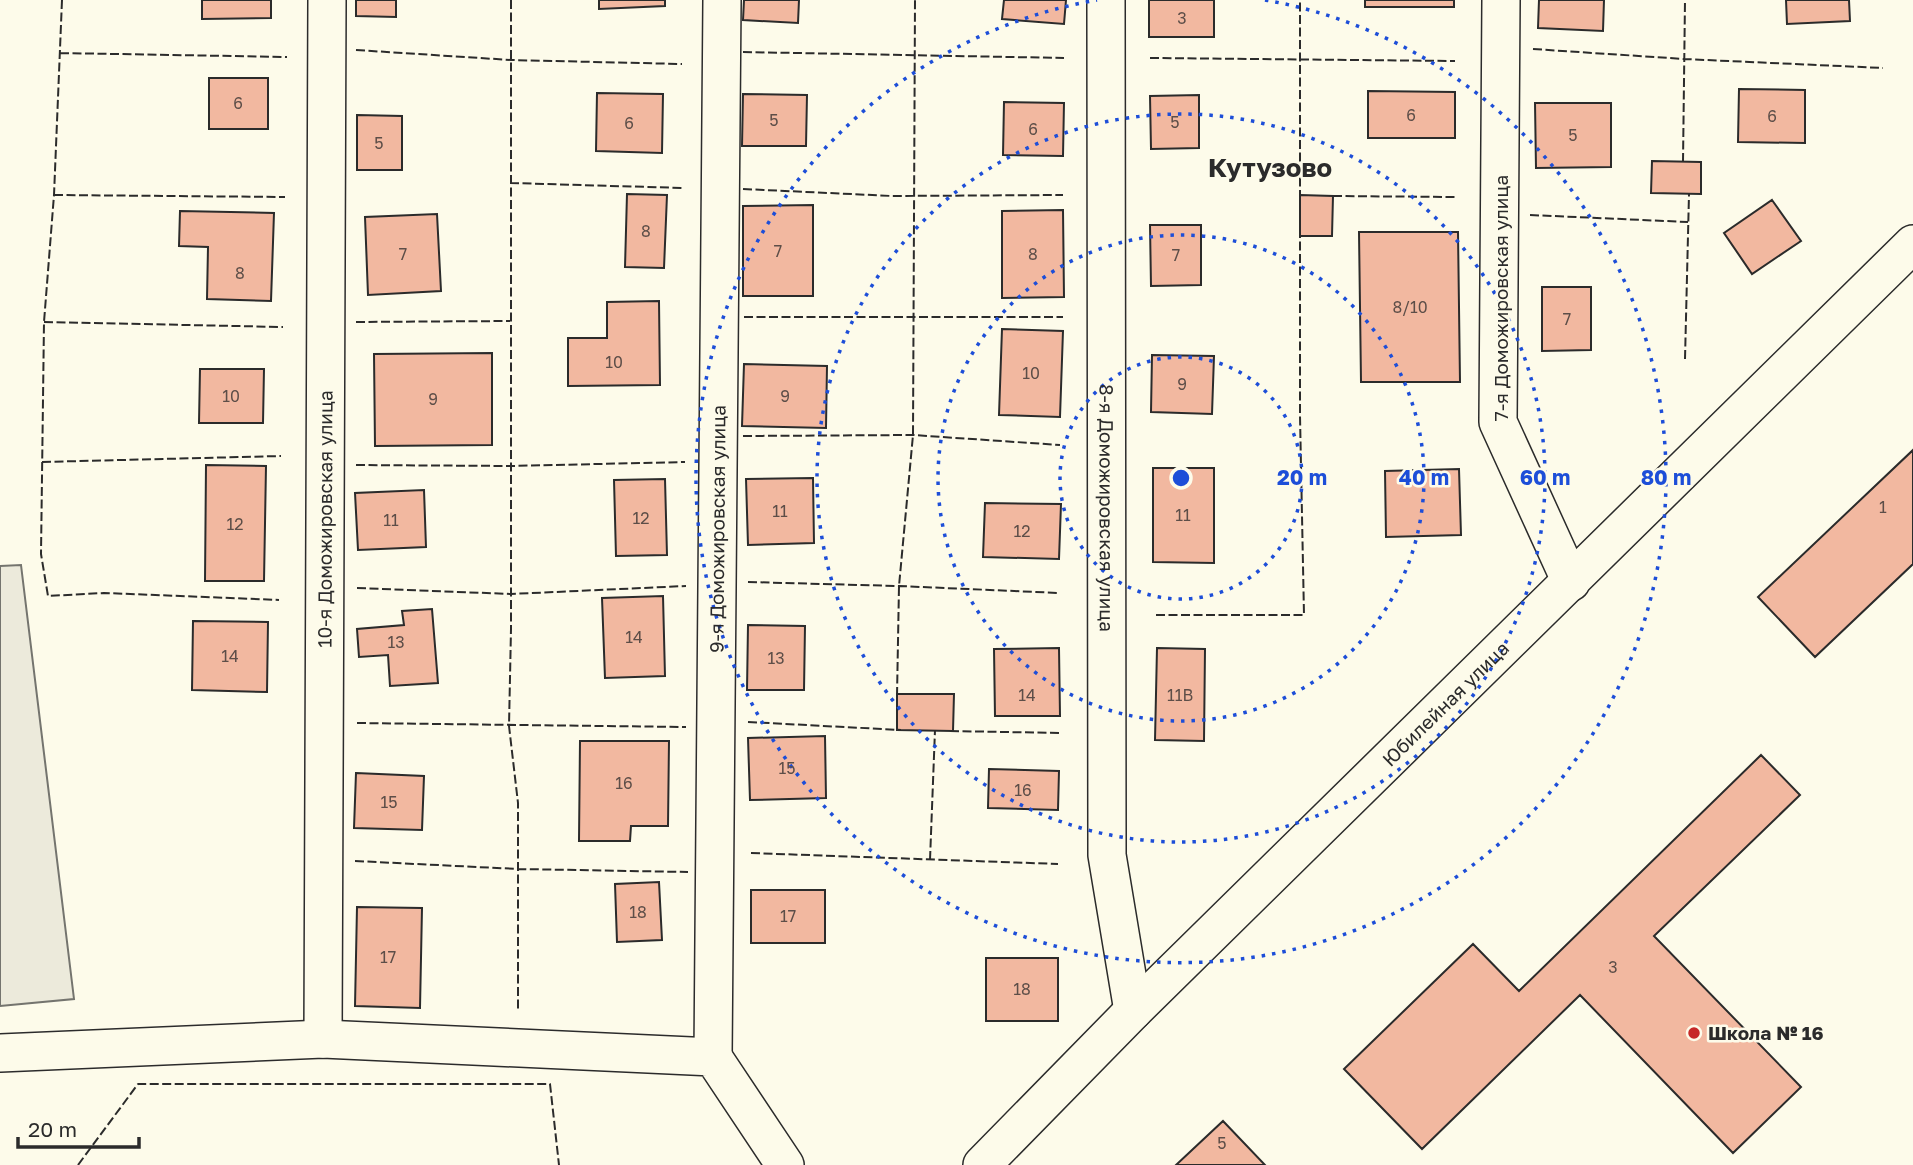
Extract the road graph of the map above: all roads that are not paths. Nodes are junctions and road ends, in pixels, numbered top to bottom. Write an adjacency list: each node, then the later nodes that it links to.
1 (327, 0): 8 (street, 10-я Доможировская улица)
2 (722, 0): 10 (street, 9-я Доможировская улица)
3 (1106, 0): 7 (street, 8-я Доможировская улица)
4 (1501, 0): 6 (street, 7-я Доможировская улица)
5 (1913, 244): 6 (street, Юбилейная улица)
6 (1571, 582): 7 (street, Юбилейная улица)
7 (1133, 1012): 12 (street, Юбилейная улица)
8 (323, 1039): 9 (street); 10 (street)
9 (0, 1053)
10 (713, 1057): 11 (street)
11 (785, 1165)
12 (982, 1165)

